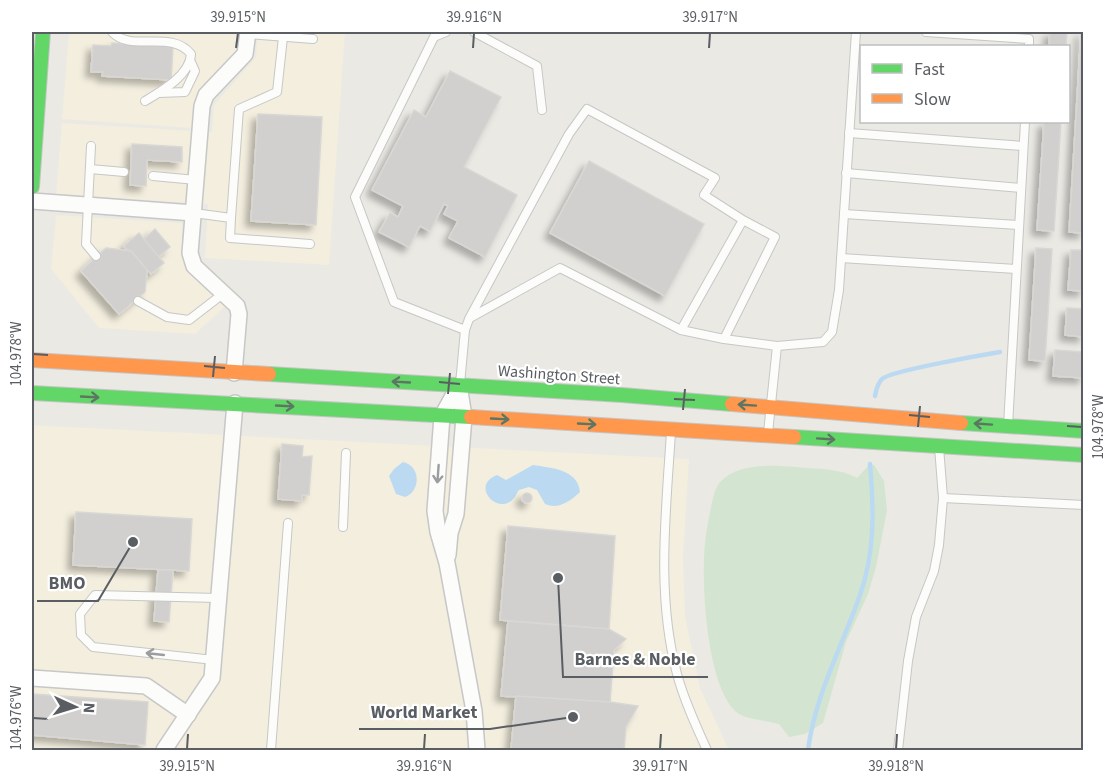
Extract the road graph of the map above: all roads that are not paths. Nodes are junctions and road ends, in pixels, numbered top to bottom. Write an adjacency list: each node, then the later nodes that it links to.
1 (43, 32): 27 (main road)
2 (112, 32): 11 (lane)
3 (446, 32): 43 (lane)
4 (474, 32): 17 (lane)
5 (856, 32): 12 (lane)
6 (926, 32): 10 (lane)
7 (248, 33): 8 (lane); 26 (street)
8 (283, 37): 9 (lane); 33 (lane)
9 (313, 39)
10 (1029, 45)
11 (191, 62): 13 (lane); 13 (lane)
12 (857, 70): 14 (lane)
13 (159, 93): 16 (lane)
14 (851, 99): 15 (lane); 19 (lane)
15 (860, 100)
16 (145, 101)
17 (542, 110)
18 (1025, 123): 21 (lane)
19 (849, 133): 21 (lane); 24 (lane)
20 (92, 146): 22 (lane)
21 (1023, 146): 28 (lane)
22 (90, 169): 23 (lane); 30 (lane)
23 (124, 172)
24 (846, 173): 28 (lane); 32 (lane)
25 (153, 177): 26 (lane)
26 (196, 180): 31 (street)
27 (32, 187)
28 (1021, 188): 35 (lane)
29 (32, 201): 30 (street)
30 (87, 205): 31 (street); 37 (lane)
31 (194, 213): 33 (lane); 40 (street)
32 (844, 214): 35 (lane); 38 (lane)
33 (231, 218): 36 (lane)
34 (743, 220): 42 (lane); 44 (lane); 45 (lane)
35 (1019, 225): 39 (lane)
36 (310, 244)
37 (96, 256)
38 (841, 258): 39 (lane); 46 (lane)
39 (1016, 269): 59 (lane)
40 (225, 293): 41 (lane); 48 (street)
41 (138, 301)
42 (468, 319): 43 (lane); 44 (lane)
43 (465, 330): 50 (lane)
44 (681, 330): 45 (lane)
45 (724, 339): 46 (lane)
46 (777, 346): 56 (lane)
47 (32, 360): 48 (main road, Washington Street)
48 (234, 373): 49 (main road, Washington Street)
49 (356, 380): 50 (main road, Washington Street, one-way to 49); 53 (main road)
50 (459, 385): 56 (main road, Washington Street, one-way to 50); 57 (street); 58 (street)
51 (266, 387): 52 (main road)
52 (283, 389)
53 (297, 390)
54 (32, 393): 55 (main road, one-way to 55)
55 (239, 397): 57 (main road, one-way to 57); 71 (street)
56 (770, 407): 59 (main road, Washington Street, one-way to 56); 62 (lane)
57 (442, 416): 58 (main road); 70 (street, one-way to 70)
58 (464, 417): 60 (main road, one-way to 60); 70 (street)
59 (1008, 426): 61 (main road, Washington Street)
60 (671, 429): 62 (main road); 78 (lane)
61 (1083, 431)
62 (768, 435): 63 (main road, one-way to 63)
63 (939, 446): 65 (main road); 66 (lane)
64 (346, 453): 69 (lane)
65 (1083, 455)
66 (943, 498): 67 (lane); 79 (lane)
67 (1083, 505)
68 (288, 523): 76 (lane)
69 (343, 527)
70 (447, 563): 77 (street)
71 (218, 598): 72 (street); 72 (lane, one-way to 71)
72 (213, 660): 74 (street)
73 (32, 678): 74 (street)
74 (188, 715): 75 (street)
75 (164, 750)
76 (271, 750)
77 (477, 750)
78 (707, 750)
79 (898, 750)

